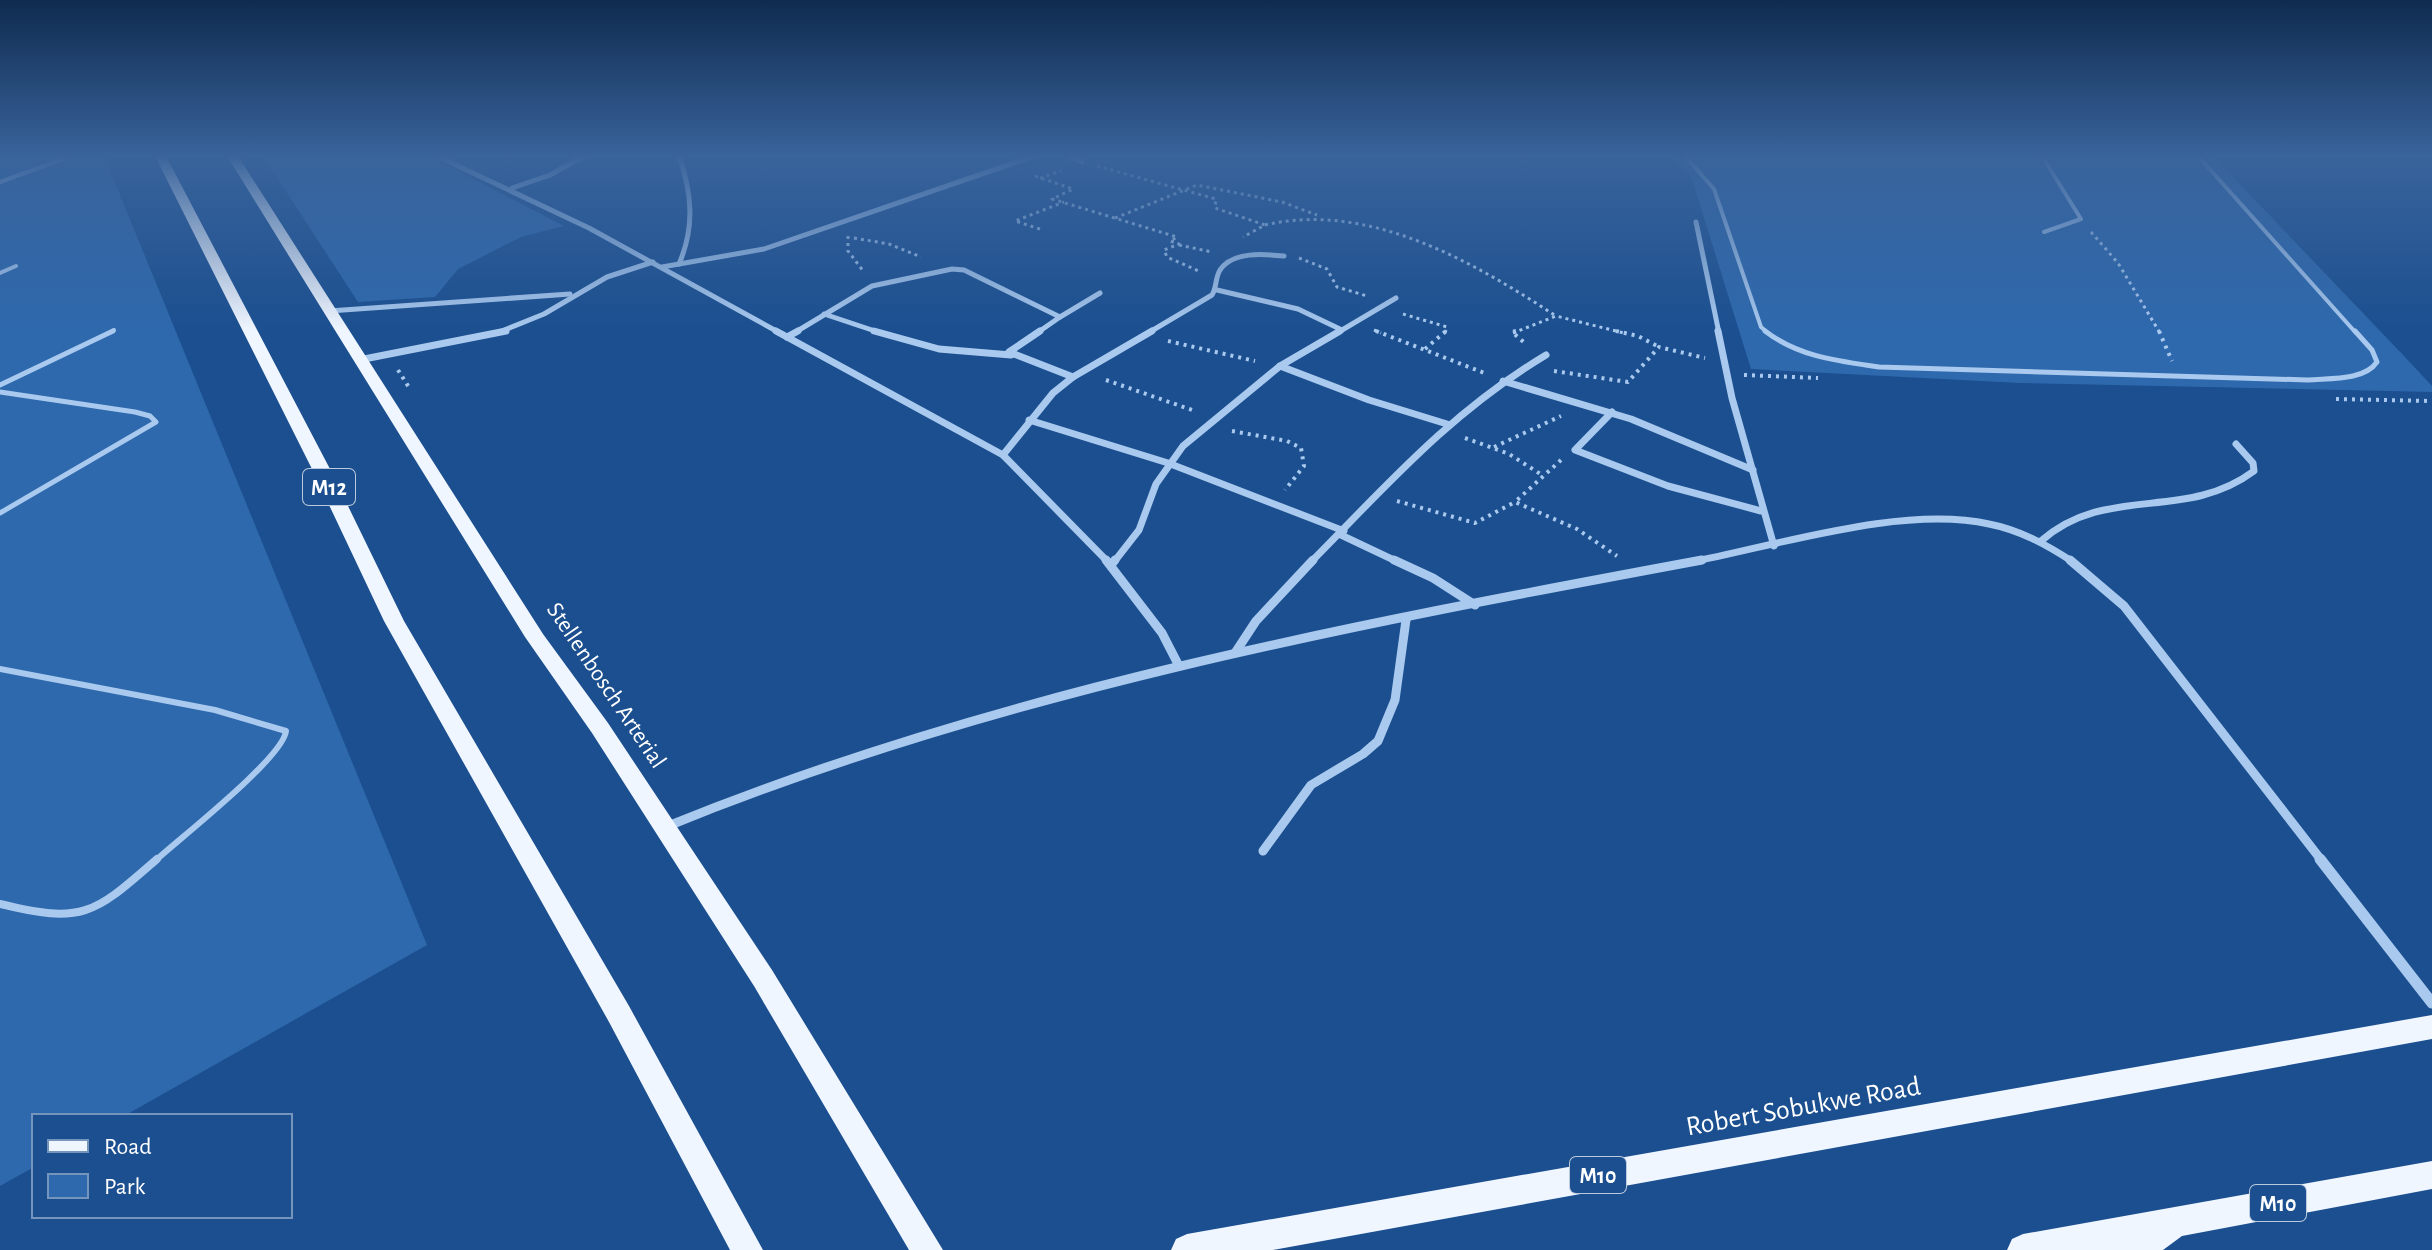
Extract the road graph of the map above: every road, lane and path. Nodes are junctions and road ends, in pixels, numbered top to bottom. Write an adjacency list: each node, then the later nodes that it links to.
1 (190, 214): 97 (main road, M12)
2 (268, 214): 40 (main road, Stellenbosch Arterial)
3 (562, 214): 27 (street)
4 (691, 214): 28 (street)
5 (865, 214): 19 (street)
6 (1033, 214): 20 (path)
7 (1104, 214): 15 (path)
8 (1124, 214): 15 (path)
9 (1234, 214): 18 (path)
10 (1314, 214): 14 (path)
11 (1723, 214): 13 (lane)
12 (2078, 214): 16 (lane)
13 (2250, 214)
14 (1318, 216): 18 (path); 42 (path)
15 (1115, 218): 24 (path)
16 (2081, 219): 21 (lane); 50 (path)
17 (1696, 222): 55 (street)
18 (1265, 225): 23 (path)
19 (821, 229): 22 (path); 28 (street)
20 (1040, 229)
21 (2044, 232)
22 (848, 236): 31 (path); 34 (path)
23 (1231, 242): 24 (path); 25 (path)
24 (1179, 244): 33 (path)
25 (1255, 255): 26 (street); 33 (street)
26 (1284, 256): 39 (path)
27 (653, 262): 30 (street); 36 (street)
28 (679, 264): 30 (street)
29 (16, 266): 32 (lane)
30 (661, 267): 48 (street)
31 (960, 269): 34 (street); 43 (street)
32 (0, 273)
33 (1217, 276): 35 (street)
34 (882, 283): 41 (street)
35 (1217, 290): 46 (street); 47 (street)
36 (574, 293): 40 (street); 54 (street)
37 (1100, 293): 43 (street)
38 (1396, 298): 39 (street)
39 (1380, 308): 44 (street); 51 (path)
40 (327, 311): 54 (main road, Stellenbosch Arterial)
41 (824, 314): 48 (street); 52 (street)
42 (1556, 316): 49 (path); 53 (path)
43 (1060, 317): 52 (street)
44 (1354, 323): 46 (street); 51 (path)
45 (114, 330): 60 (lane)
46 (1342, 330): 56 (street)
47 (1143, 334): 56 (path); 58 (street)
48 (787, 337): 71 (street)
49 (1659, 347): 55 (path); 57 (path)
50 (2169, 347)
51 (1425, 349): 59 (path)
52 (1011, 355): 58 (street)
53 (1546, 355): 57 (street)
54 (358, 360): 90 (main road, Stellenbosch Arterial)
55 (1725, 364): 73 (street)
56 (1280, 366): 64 (street); 67 (street)
57 (1529, 366): 59 (street)
58 (1073, 377): 64 (path); 65 (street)
59 (1503, 381): 62 (street); 67 (street)
60 (0, 385)
61 (0, 392): 79 (lane)
62 (1581, 404): 63 (street); 69 (path)
63 (1612, 412): 70 (street); 73 (street)
64 (1214, 419): 66 (street)
65 (1029, 420): 71 (street); 72 (street)
66 (1207, 426): 72 (street); 77 (path)
67 (1445, 427): 69 (path); 75 (street)
68 (2236, 444): 81 (street)
69 (1494, 447): 74 (path)
70 (1575, 450): 74 (path); 78 (street)
71 (1003, 455): 83 (street)
72 (1168, 463): 77 (street); 83 (street)
73 (1753, 470): 78 (street)
74 (1542, 475): 76 (path)
75 (1378, 495): 76 (path); 80 (street)
76 (1515, 502): 84 (path)
77 (1270, 505): 80 (street)
78 (1761, 511): 82 (street)
79 (0, 513)
80 (1343, 533): 85 (street); 87 (street)
81 (2041, 541): 82 (street); 93 (street)
82 (1774, 546): 84 (street)
83 (1111, 565): 88 (street)
84 (1632, 570): 85 (street)
85 (1475, 605): 86 (street)
86 (1406, 620): 87 (street); 91 (street)
87 (1234, 654): 88 (street)
88 (1179, 666): 90 (street)
89 (0, 669): 92 (lane)
90 (663, 828): 98 (main road, Stellenbosch Arterial)
91 (1263, 851)
92 (0, 904)
93 (2432, 1003)
94 (2432, 1027): 99 (main road, Robert Sobukwe Road / M10)
95 (2432, 1175): 96 (main road, M10)
96 (2177, 1222): 100 (main road, M10); 101 (main road)
97 (747, 1250)
98 (927, 1250)
99 (1187, 1250)
100 (2023, 1250)
101 (2135, 1250)

